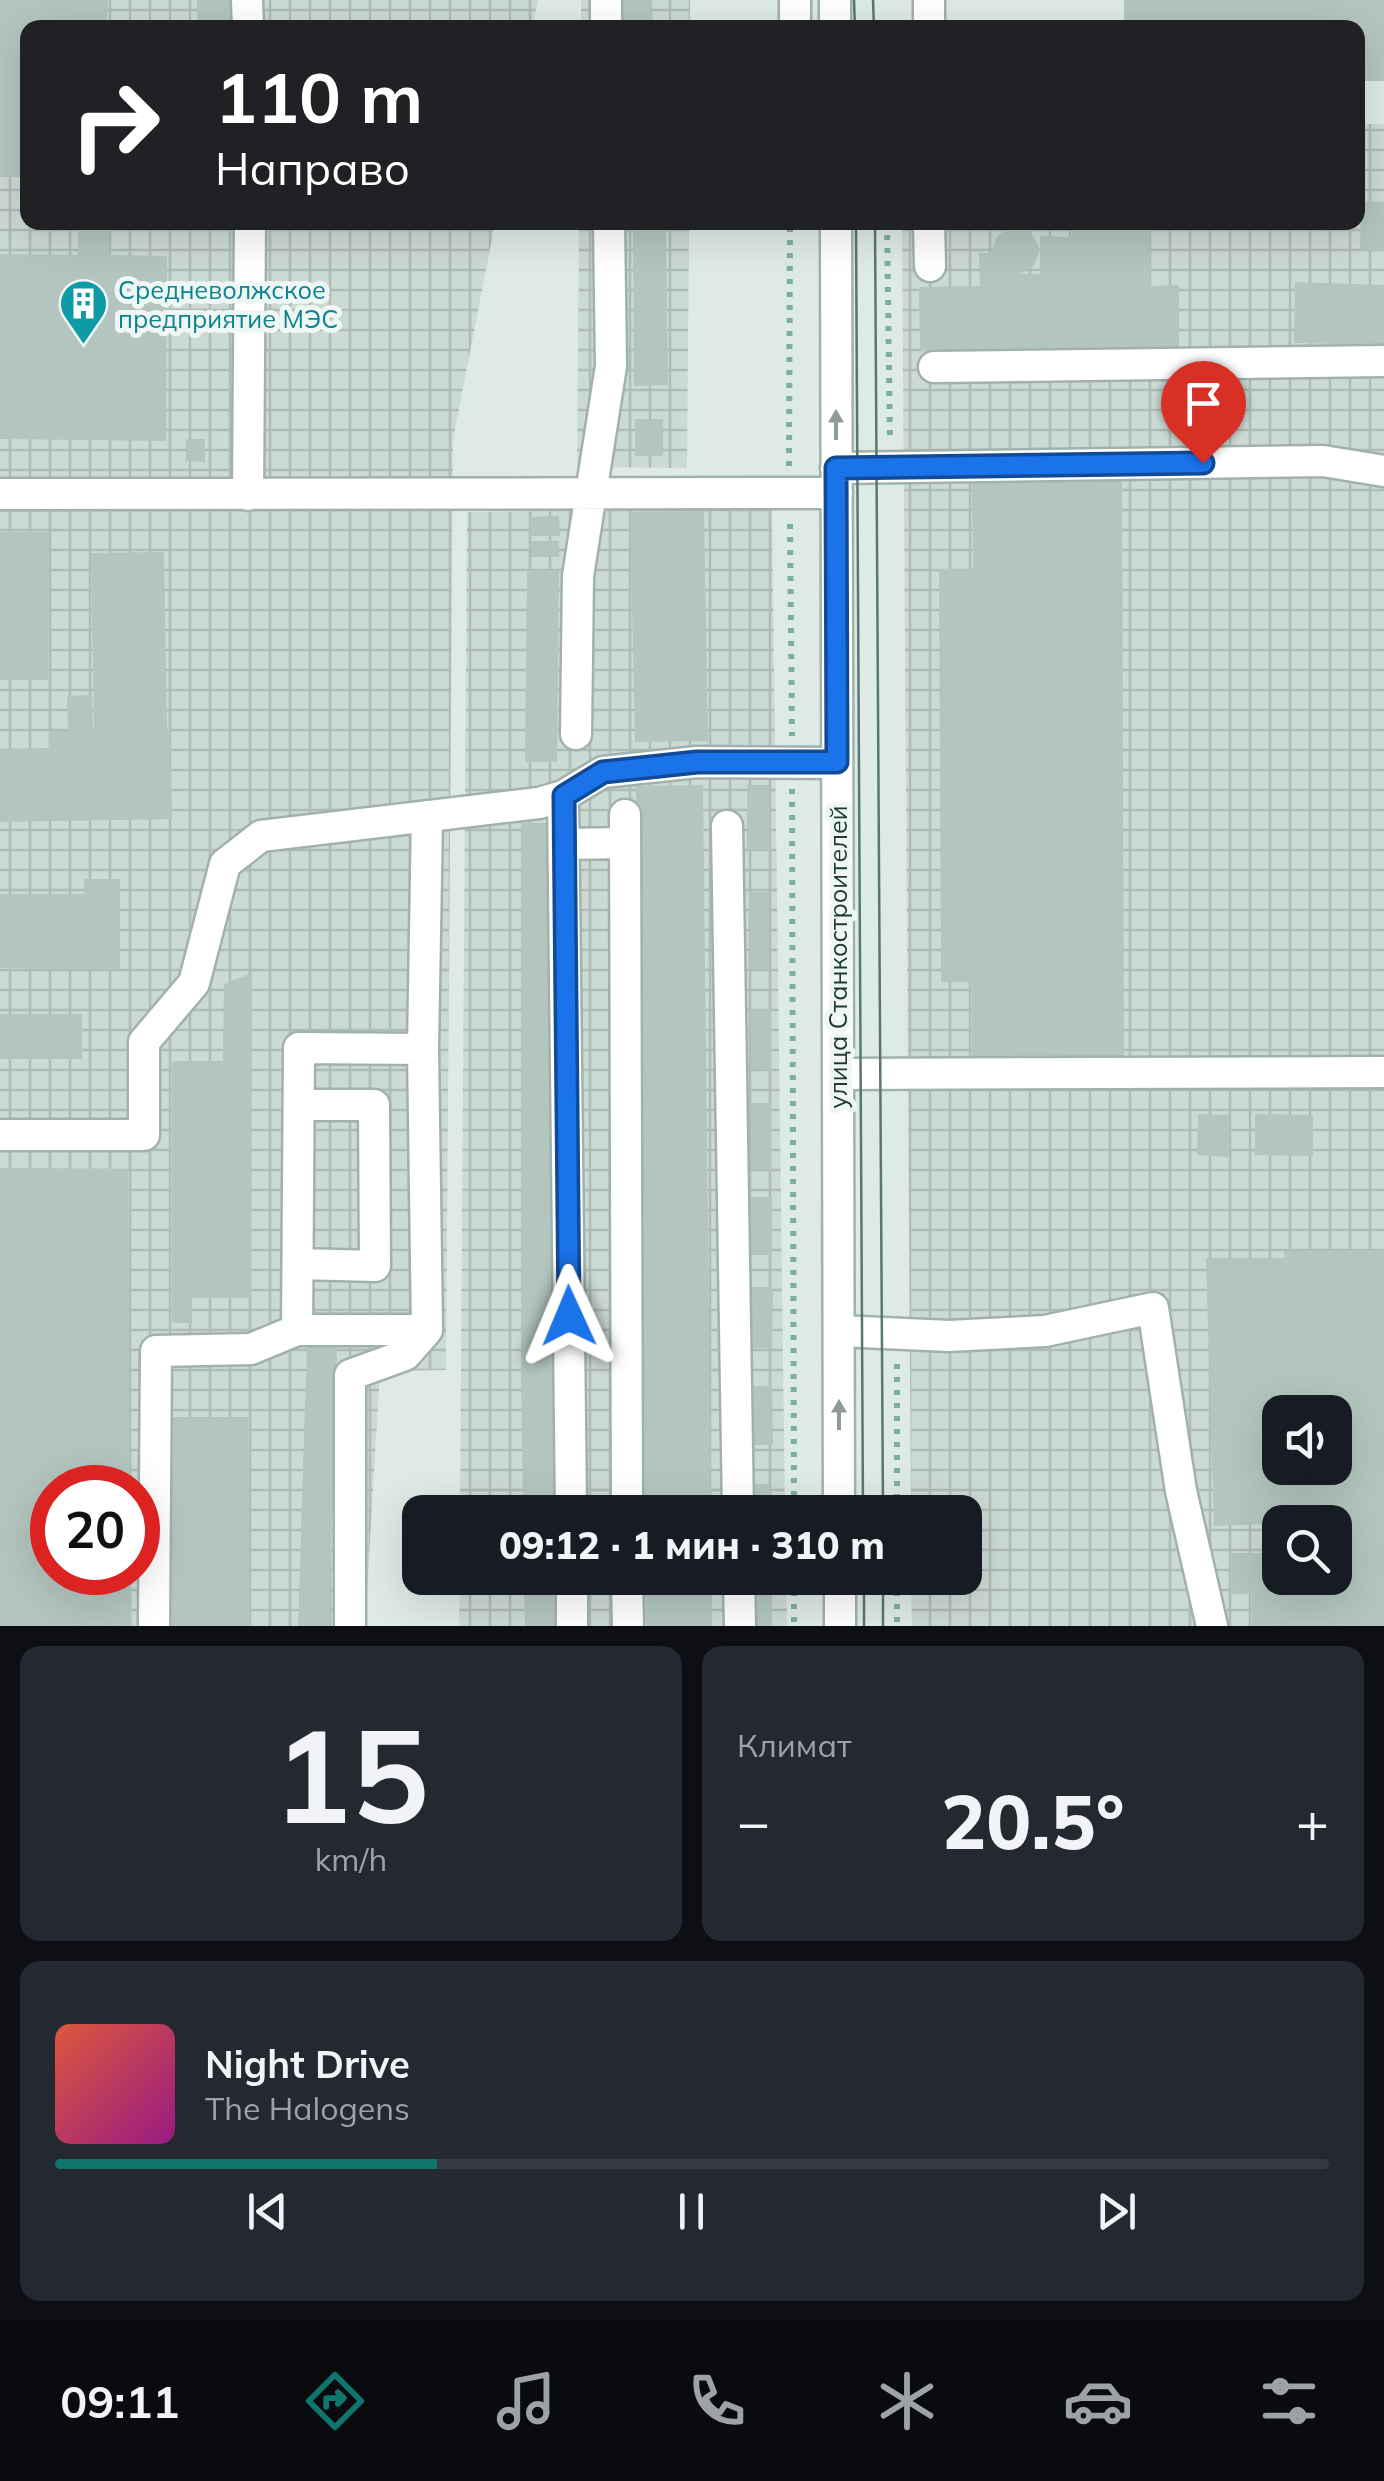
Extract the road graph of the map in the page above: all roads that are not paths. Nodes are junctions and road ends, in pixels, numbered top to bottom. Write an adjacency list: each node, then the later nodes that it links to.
1 (250, 230): 12 (street)
2 (609, 230): 10 (street)
3 (836, 230): 9 (street, улица Станкостроителей, one-way to 3)
4 (929, 230): 5 (street)
5 (930, 266)
6 (1384, 361): 7 (street)
7 (934, 366)
8 (1384, 471): 9 (street)
9 (836, 481): 10 (street); 14 (street, улица Станкостроителей)
10 (592, 493): 12 (street); 13 (street)
11 (0, 494): 12 (street)
12 (248, 495)
13 (576, 734)
14 (837, 762): 15 (street); 21 (street, улица Станкостроителей)
15 (564, 796): 16 (street); 18 (street)
16 (427, 816): 19 (street); 23 (street)
17 (727, 826): 30 (street)
18 (564, 844): 28 (street); 29 (street)
19 (422, 1049): 22 (street); 26 (street)
20 (1384, 1072): 21 (street)
21 (838, 1074): 27 (street, улица Станкостроителей)
22 (299, 1104): 24 (street); 24 (street)
23 (0, 1135)
24 (298, 1264): 25 (street)
25 (297, 1330): 26 (street); 36 (street)
26 (427, 1330): 37 (street)
27 (839, 1330): 31 (street, улица Станкостроителей, one-way to 27); 42 (street)
28 (571, 1495)
29 (627, 1495)
30 (738, 1495)
31 (839, 1495)
32 (572, 1595): 38 (street)
33 (628, 1595): 39 (street)
34 (739, 1595): 40 (street)
35 (840, 1595): 41 (street)
36 (154, 1626)
37 (350, 1626)
38 (572, 1626)
39 (628, 1626)
40 (740, 1626)
41 (840, 1626)
42 (1212, 1626)

